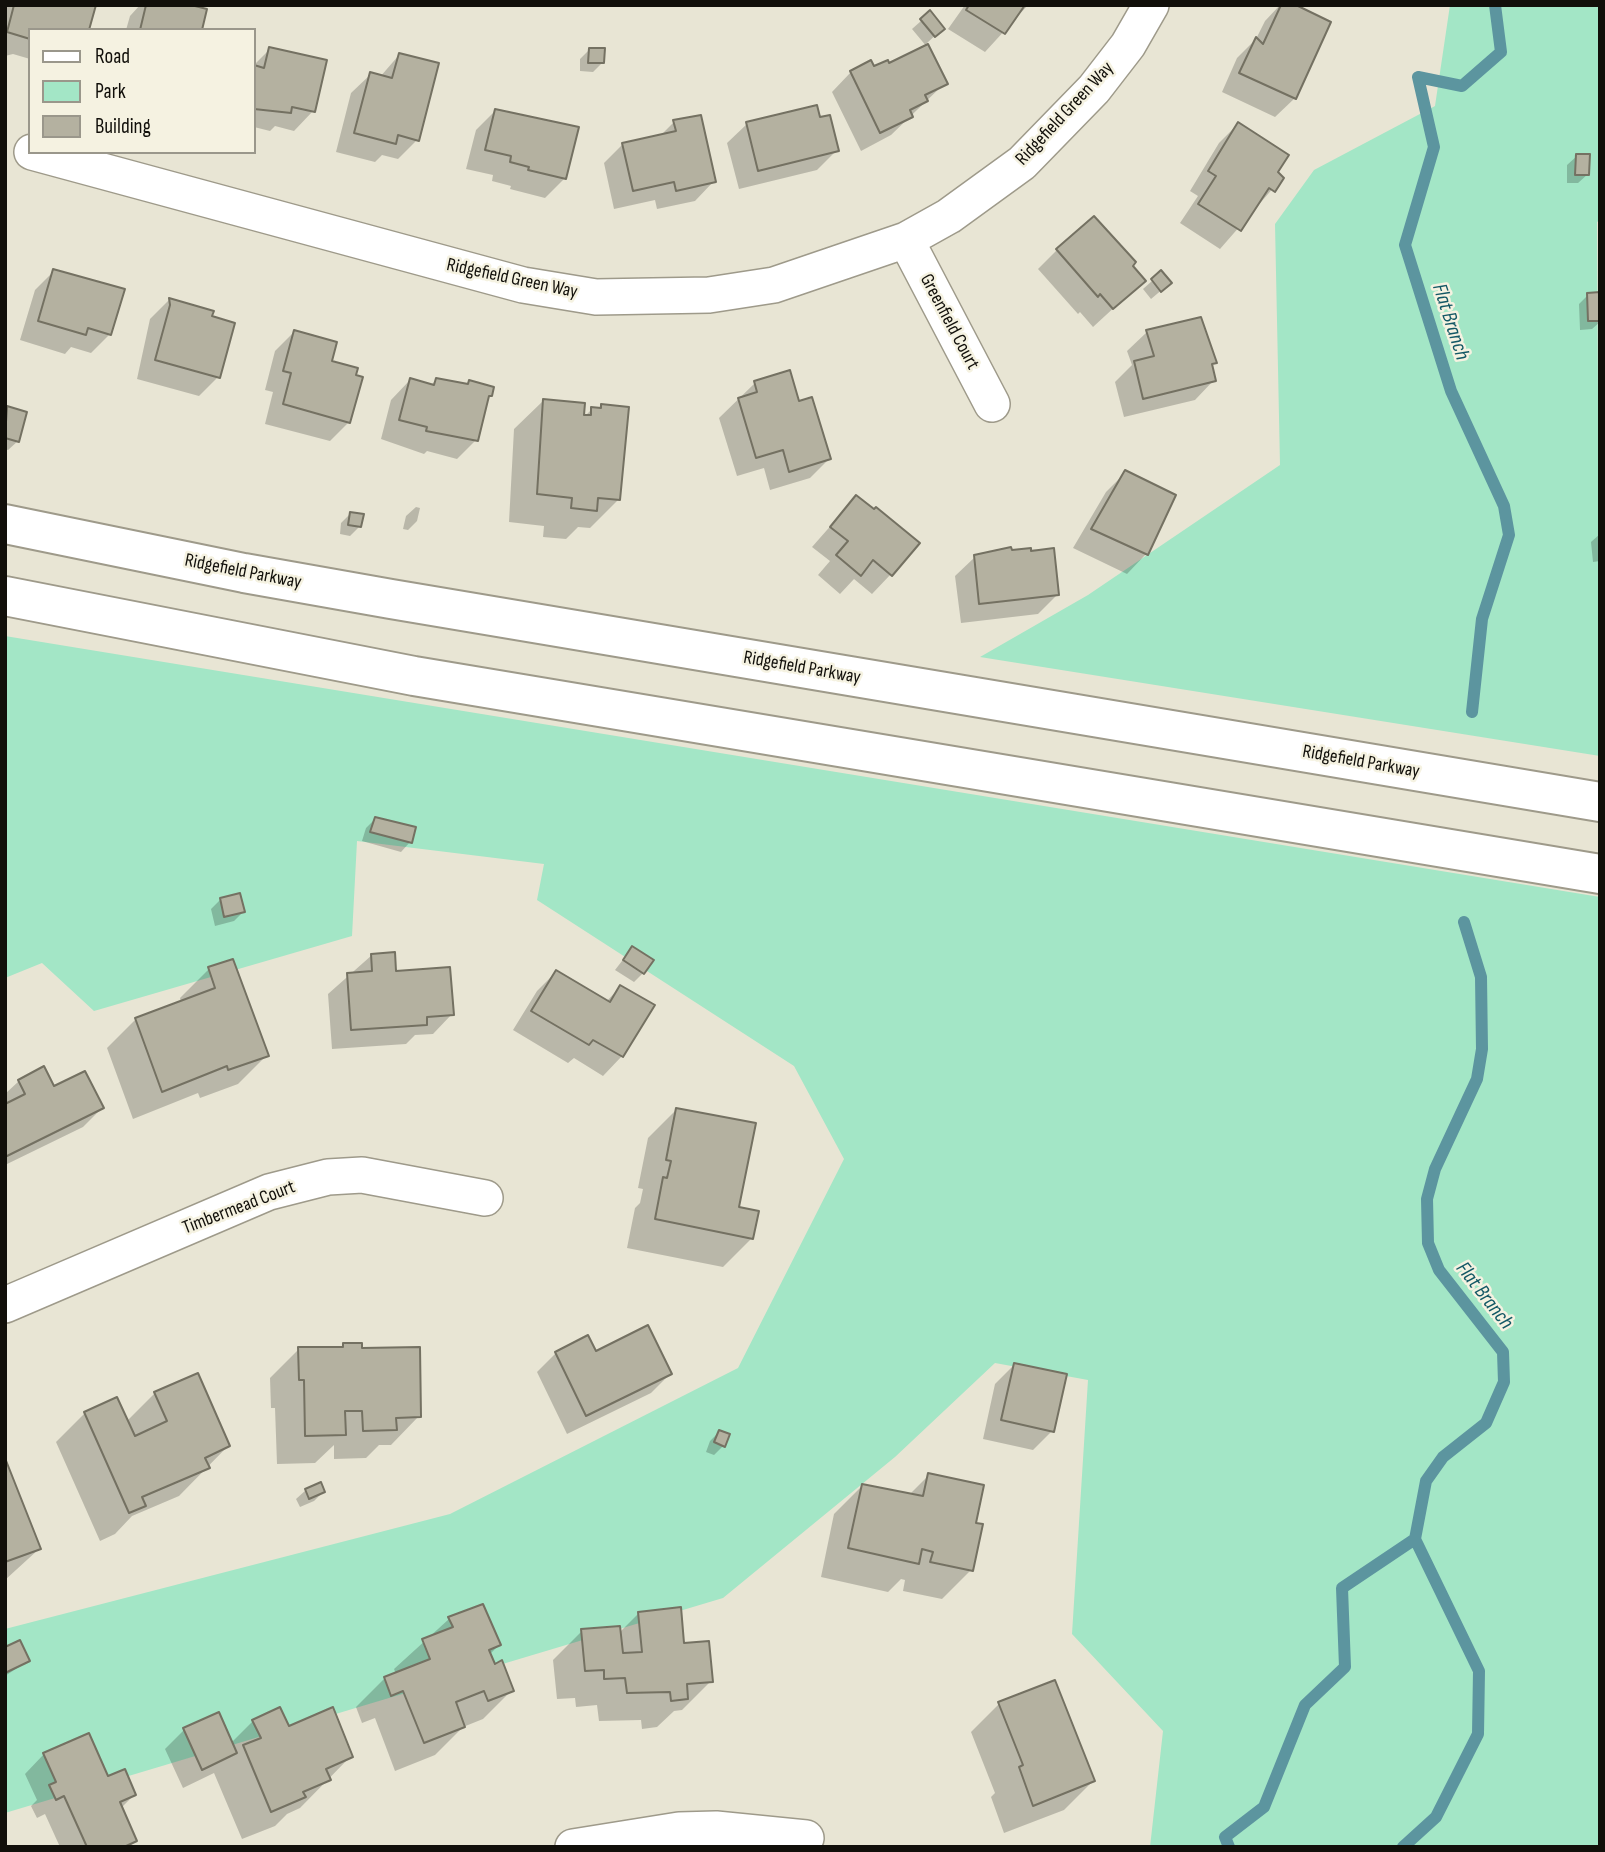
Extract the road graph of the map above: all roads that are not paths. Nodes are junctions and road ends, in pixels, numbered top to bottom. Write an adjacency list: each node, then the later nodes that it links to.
1 (1151, 5): 5 (street, Ridgefield Green Way)
2 (5, 145): 3 (street, Ridgefield Green Way)
3 (28, 151)
4 (38, 154): 5 (street, Ridgefield Green Way)
5 (906, 240): 6 (street, Greenfield Court)
6 (992, 404)
7 (5, 524): 9 (main road, Ridgefield Parkway)
8 (5, 596): 10 (main road)
9 (1600, 802)
10 (1600, 874)
11 (485, 1198): 12 (street, Timbermead Court)
12 (5, 1305)
13 (806, 1838): 14 (street)
14 (573, 1847)

